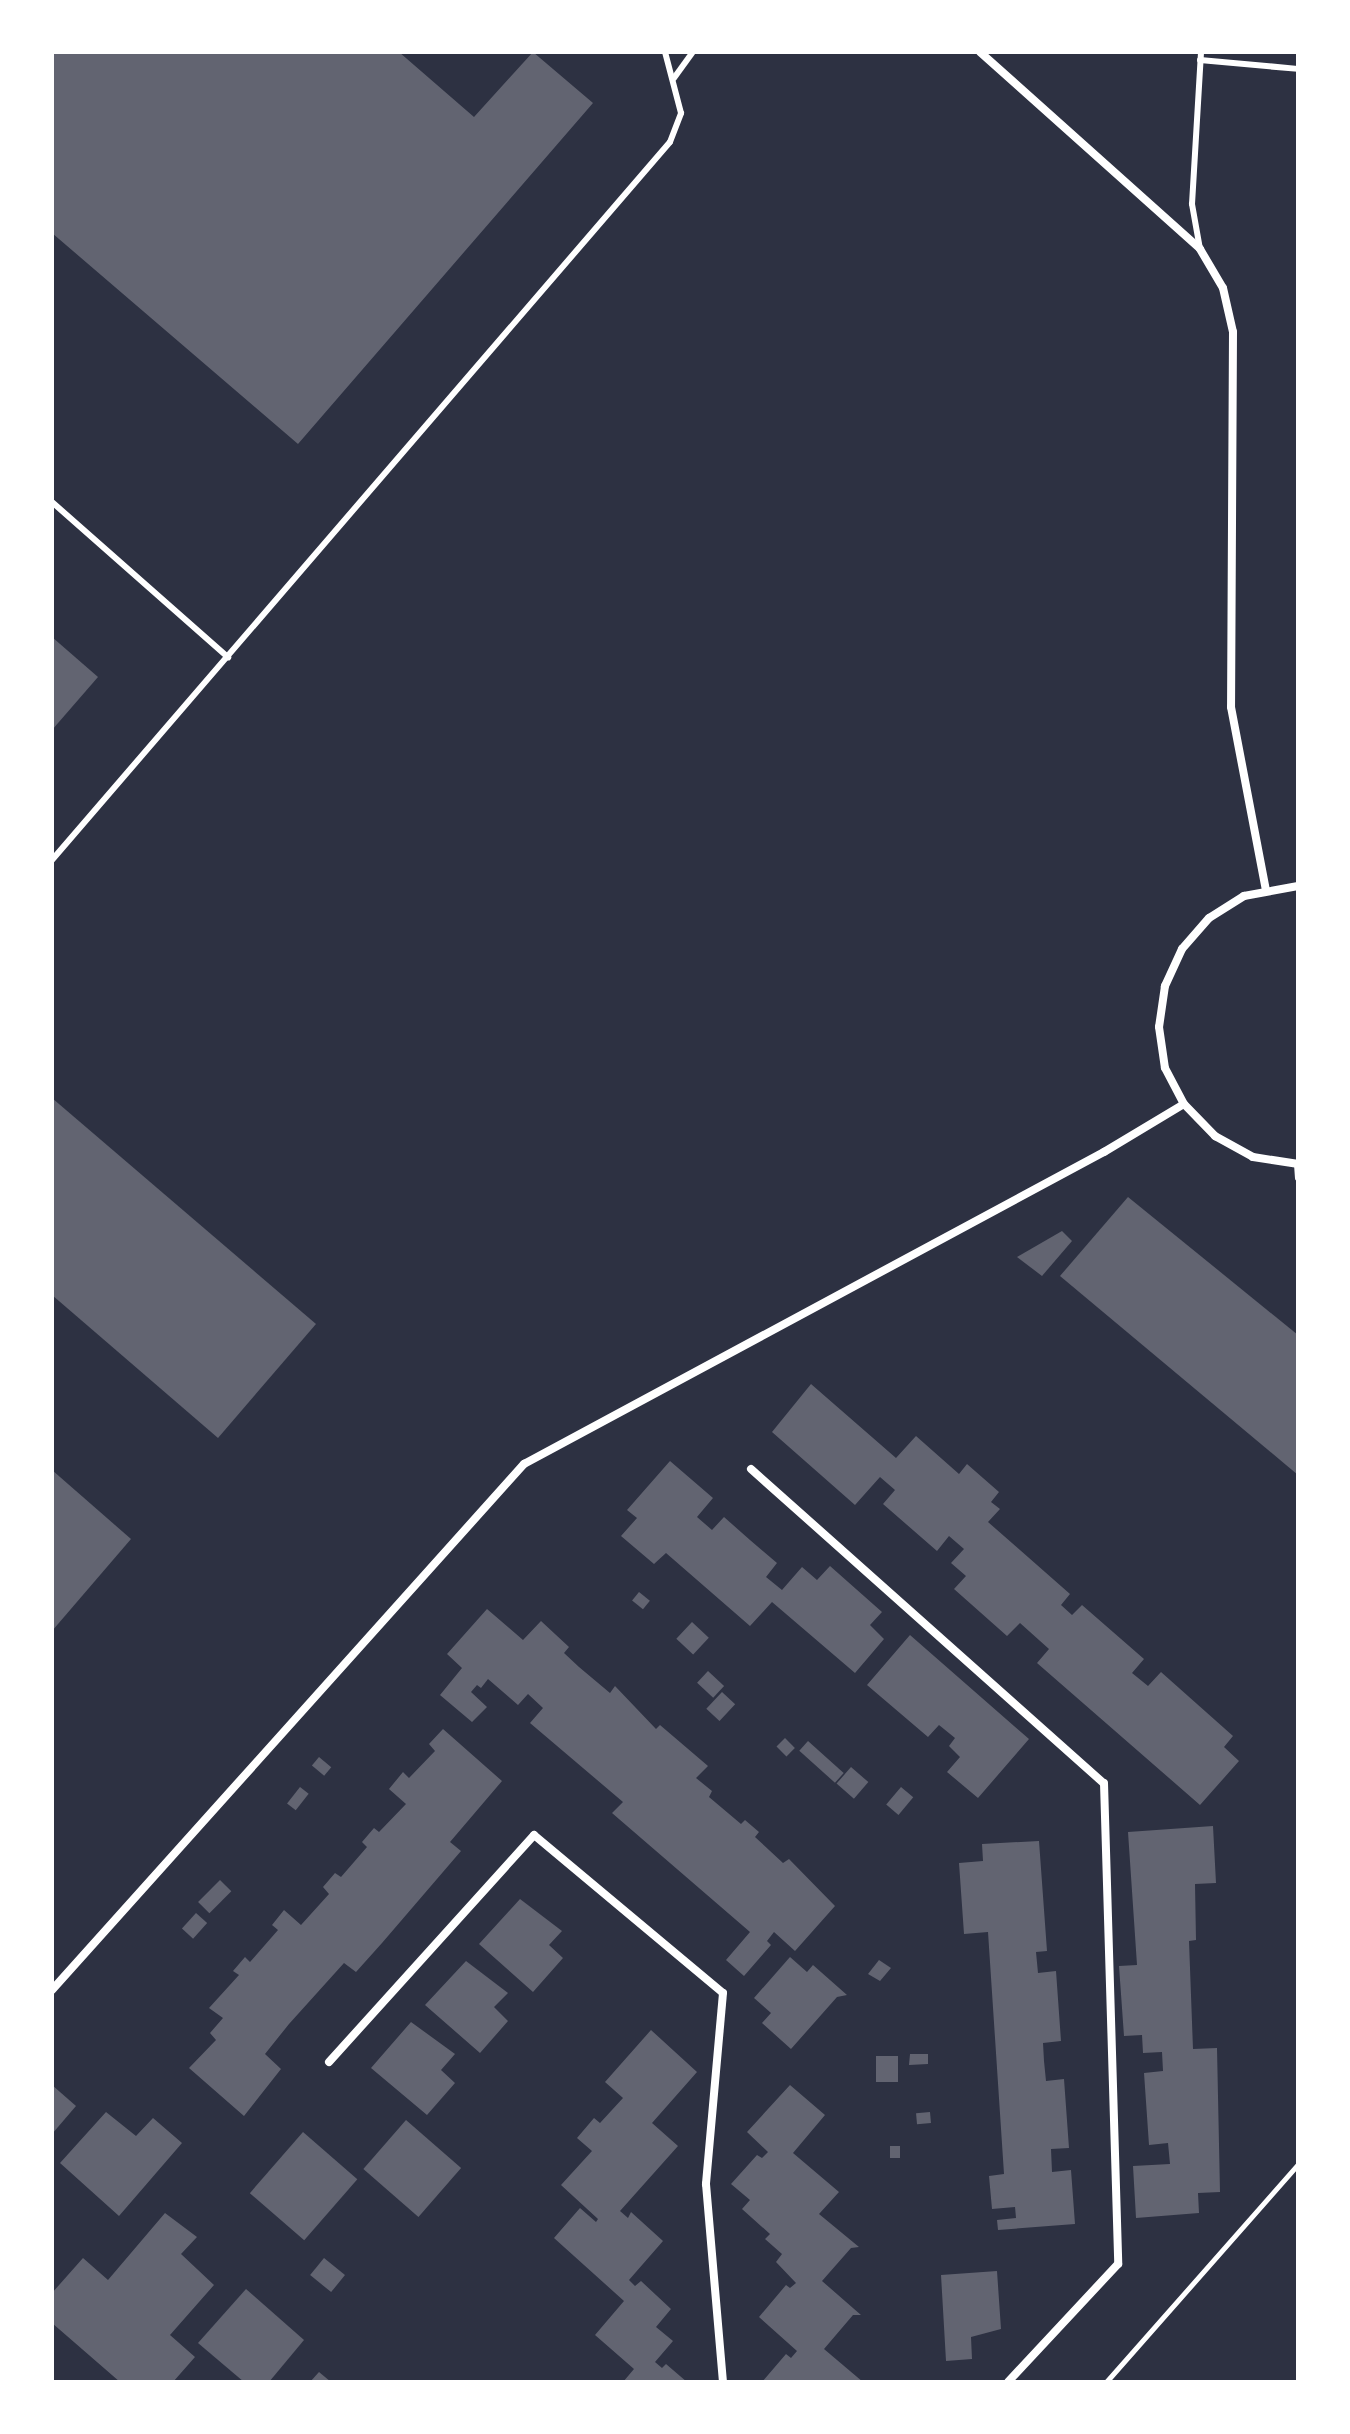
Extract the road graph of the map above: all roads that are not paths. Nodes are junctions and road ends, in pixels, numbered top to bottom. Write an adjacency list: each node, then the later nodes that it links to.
1 (665, 52): 7 (lane)
2 (693, 52): 7 (lane)
3 (980, 52): 8 (street)
4 (1201, 52): 5 (lane)
5 (1200, 60): 6 (lane); 8 (lane)
6 (1298, 69)
7 (674, 78): 10 (lane)
8 (1200, 249): 13 (street)
9 (52, 502): 10 (lane)
10 (228, 657): 11 (lane)
11 (52, 860)
12 (1298, 886): 13 (street)
13 (1266, 891): 14 (street)
14 (1184, 1104): 15 (street); 18 (street)
15 (1297, 1164): 16 (lane)
16 (1298, 1178)
17 (751, 1469): 21 (street)
18 (52, 1990)
19 (329, 2062): 20 (street)
20 (723, 2382)
21 (1008, 2382)

